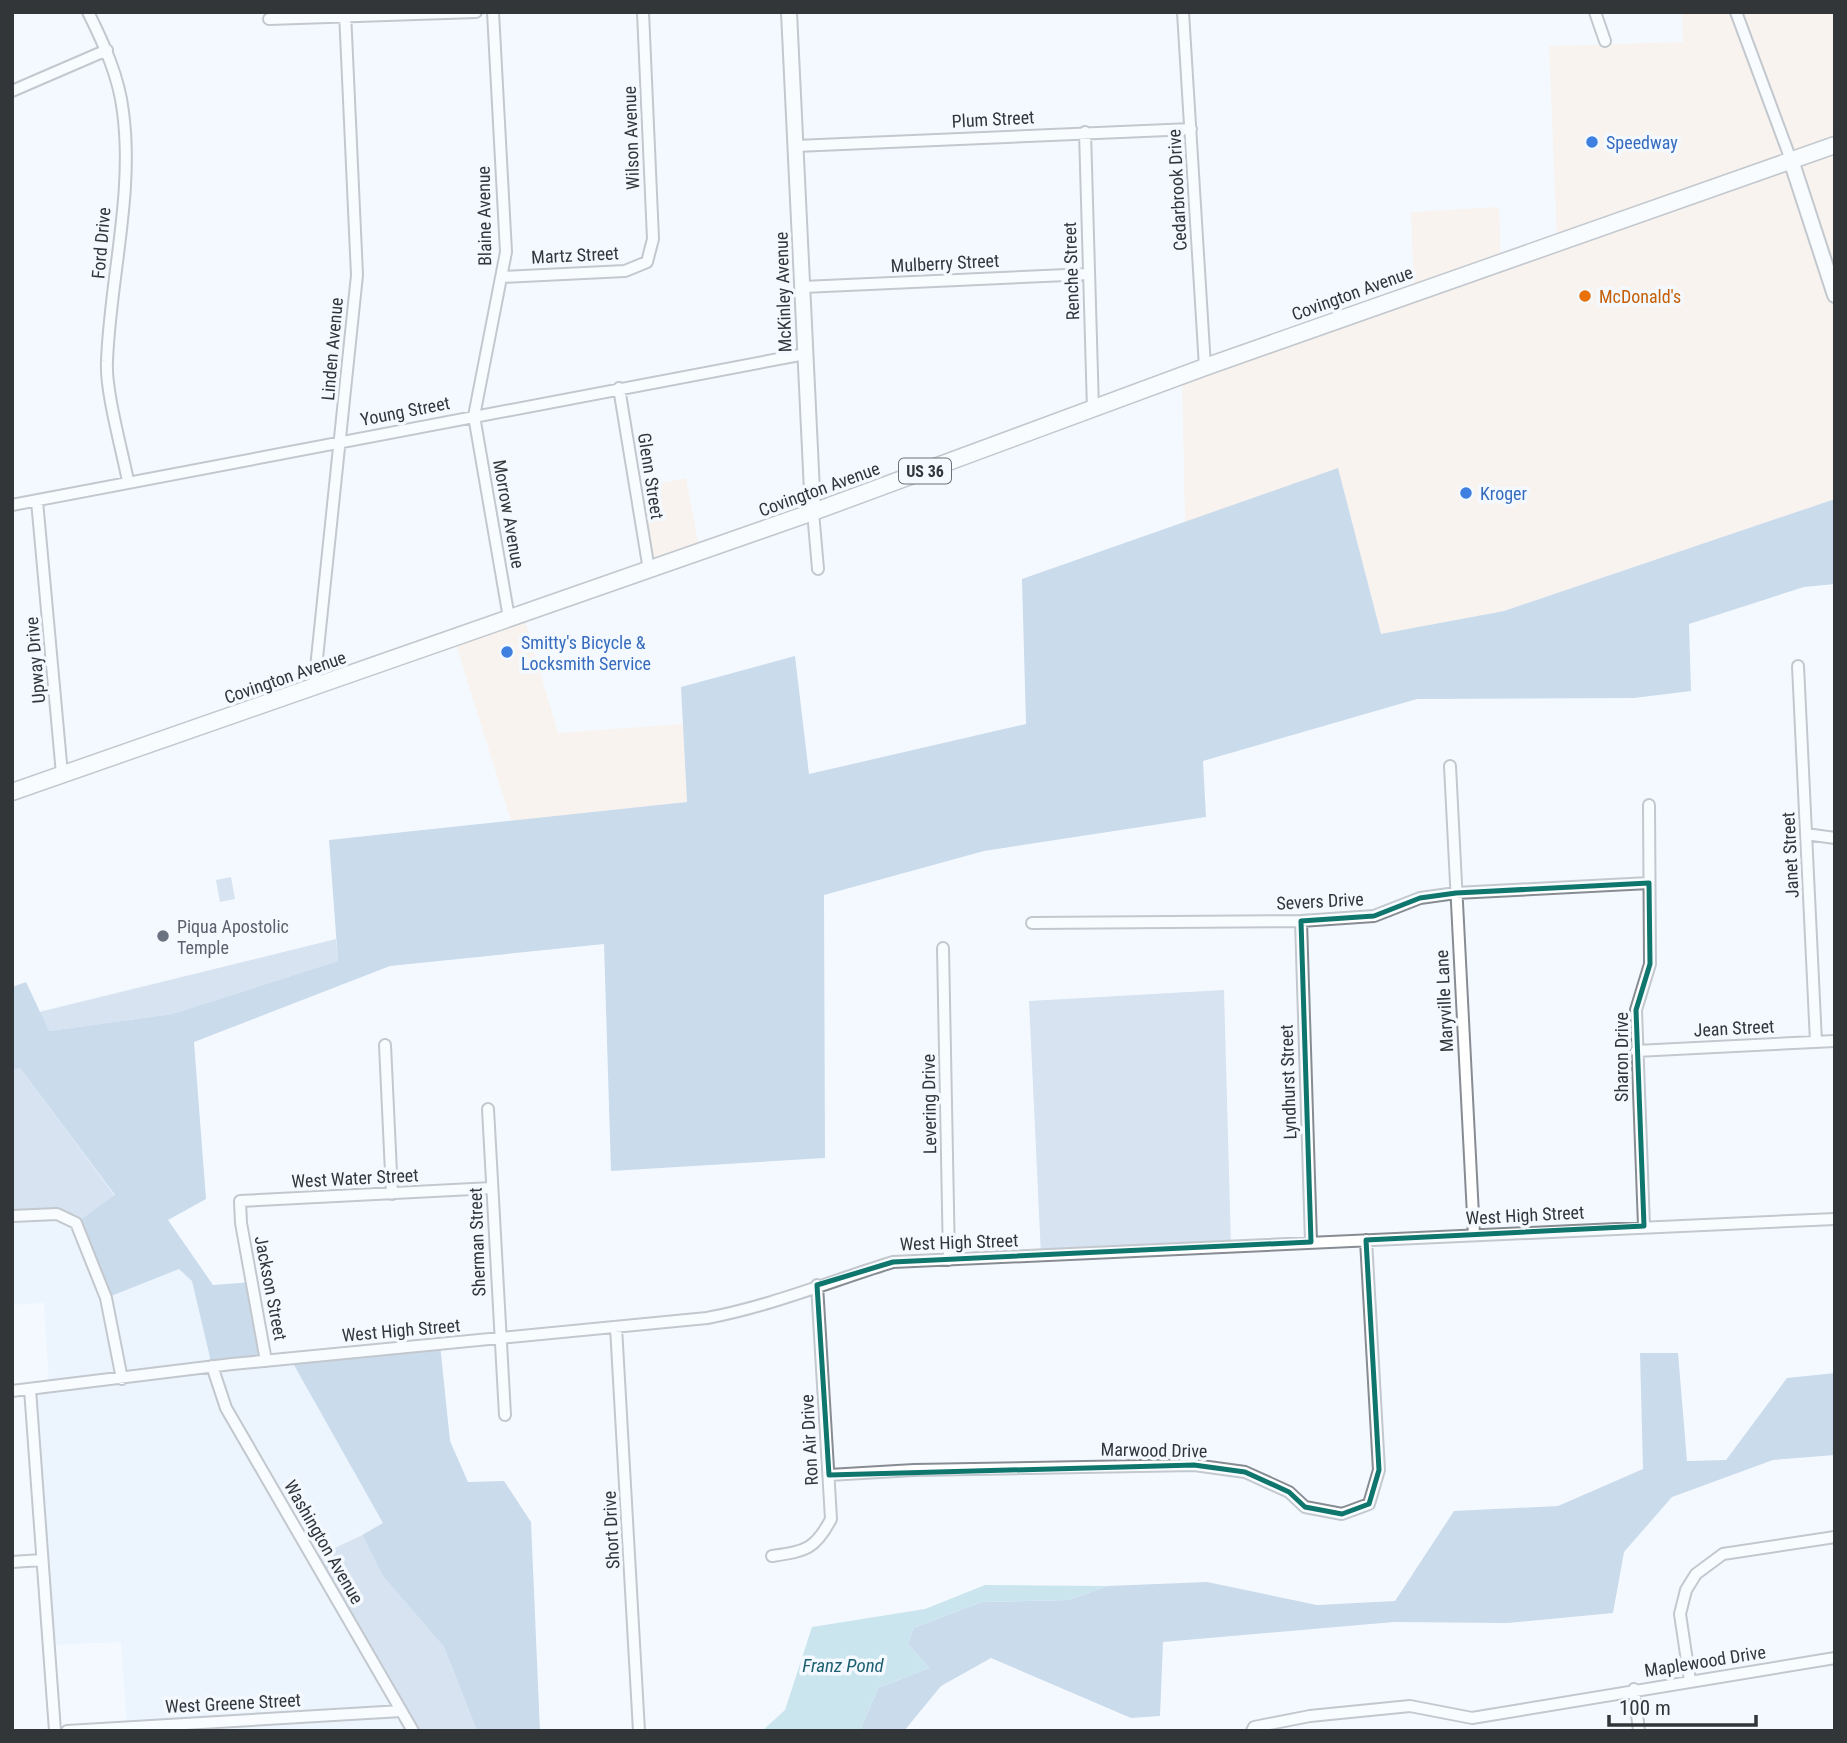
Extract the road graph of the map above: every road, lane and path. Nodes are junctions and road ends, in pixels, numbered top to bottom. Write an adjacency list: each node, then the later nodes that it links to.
1 (88, 12): 12 (street, Ford Drive)
2 (476, 12): 9 (street)
3 (493, 12): 21 (street, Blaine Avenue)
4 (643, 12): 19 (street, Wilson Avenue)
5 (789, 12): 17 (street, McKinley Avenue)
6 (1183, 12): 14 (street, Cedarbrook Drive)
7 (1595, 12): 11 (street)
8 (1736, 12): 18 (street)
9 (345, 15): 10 (street); 29 (street, Linden Avenue)
10 (269, 19)
11 (1605, 41)
12 (107, 50): 13 (street); 30 (street, Ford Drive)
13 (12, 91)
14 (1191, 128): 15 (street, Plum Street); 25 (street, Cedarbrook Drive)
15 (1085, 132): 17 (street, Plum Street); 20 (street, Renche Street)
16 (1835, 145): 18 (main road, Covington Avenue / US 36)
17 (796, 146): 22 (street, McKinley Avenue)
18 (1791, 160): 23 (street); 25 (main road, Covington Avenue / US 36)
19 (647, 262): 21 (street, Martz Street)
20 (1089, 274): 22 (street, Mulberry Street); 27 (street, Renche Street)
21 (502, 277): 28 (street, Blaine Avenue)
22 (803, 287): 24 (street, McKinley Avenue)
23 (1835, 295)
24 (805, 354): 26 (street, Young Street); 33 (street, McKinley Avenue)
25 (1205, 366): 27 (main road, Covington Avenue / US 36)
26 (618, 388): 28 (street, Young Street); 35 (street, Glenn Street)
27 (1093, 409): 33 (main road, Covington Avenue / US 36)
28 (474, 416): 29 (street, Young Street); 36 (street, Morrow Avenue)
29 (341, 441): 30 (street, Young Street); 38 (street, Linden Avenue)
30 (128, 481): 31 (street, Young Street)
31 (37, 501): 32 (street, Young Street); 40 (street, Upway Drive)
32 (12, 505)
33 (813, 512): 34 (street, McKinley Avenue); 35 (main road, Covington Avenue / US 36)
34 (818, 569)
35 (649, 570): 36 (main road, Covington Avenue / US 36)
36 (509, 618): 38 (main road, Covington Avenue / US 36)
37 (1798, 666): 43 (street, Janet Street)
38 (314, 688): 40 (main road, Covington Avenue / US 36)
39 (1450, 766): 46 (street, Maryville Lane)
40 (62, 774): 41 (main road, Covington Avenue / US 36)
41 (12, 792)
42 (1649, 805): 45 (street, Sharon Drive)
43 (1806, 834): 44 (street); 51 (street, Janet Street)
44 (1835, 838)
45 (1649, 883): 46 (street, Severs Drive); 53 (street, Sharon Drive)
46 (1456, 893): 47 (street, Severs Drive); 61 (street, Maryville Lane)
47 (1301, 921): 48 (street, Severs Drive); 63 (street, Lyndhurst Street)
48 (1032, 923)
49 (943, 948): 64 (street, Levering Drive)
50 (1835, 1041): 51 (street, Jean Street)
51 (1816, 1042): 53 (street, Jean Street)
52 (385, 1045): 56 (street)
53 (1636, 1051): 60 (street, Sharon Drive)
54 (488, 1109): 55 (street, Sherman Street)
55 (492, 1188): 56 (street, West Water Street); 67 (street, Sherman Street)
56 (392, 1194): 59 (street, West Water Street)
57 (12, 1216): 70 (street)
58 (1835, 1219): 60 (street, West High Street)
59 (241, 1223): 68 (street, Jackson Street)
60 (1644, 1226): 61 (street, West High Street)
61 (1474, 1235): 62 (street, West High Street)
62 (1366, 1240): 63 (street, West High Street); 74 (street, Marwood Drive)
63 (1311, 1242): 64 (street, West High Street)
64 (949, 1260): 65 (street, West High Street)
65 (817, 1285): 66 (street, West High Street); 74 (street, Ron Air Drive)
66 (617, 1327): 67 (street, West High Street); 86 (street, Short Drive)
67 (498, 1339): 68 (street, West High Street); 73 (street, Sherman Street)
68 (267, 1361): 69 (street, West High Street)
69 (212, 1366): 70 (street, West High Street); 82 (street, Washington Avenue)
70 (122, 1379): 71 (street, West High Street)
71 (30, 1389): 72 (street, West High Street); 77 (street)
72 (12, 1391)
73 (505, 1415)
74 (829, 1475): 76 (street, Ron Air Drive)
75 (1835, 1537): 80 (street)
76 (772, 1556)
77 (43, 1560): 78 (street); 83 (street)
78 (12, 1562)
79 (1835, 1658): 80 (street, Maplewood Drive)
80 (1690, 1681): 81 (street, Maplewood Drive)
81 (1634, 1689): 87 (street, Maplewood Drive); 88 (street)
82 (401, 1711): 84 (street, West Greene Street); 85 (street, Washington Avenue)
83 (55, 1731)
84 (67, 1731)
85 (413, 1731)
86 (639, 1731)
87 (1252, 1731)
88 (1639, 1731)

